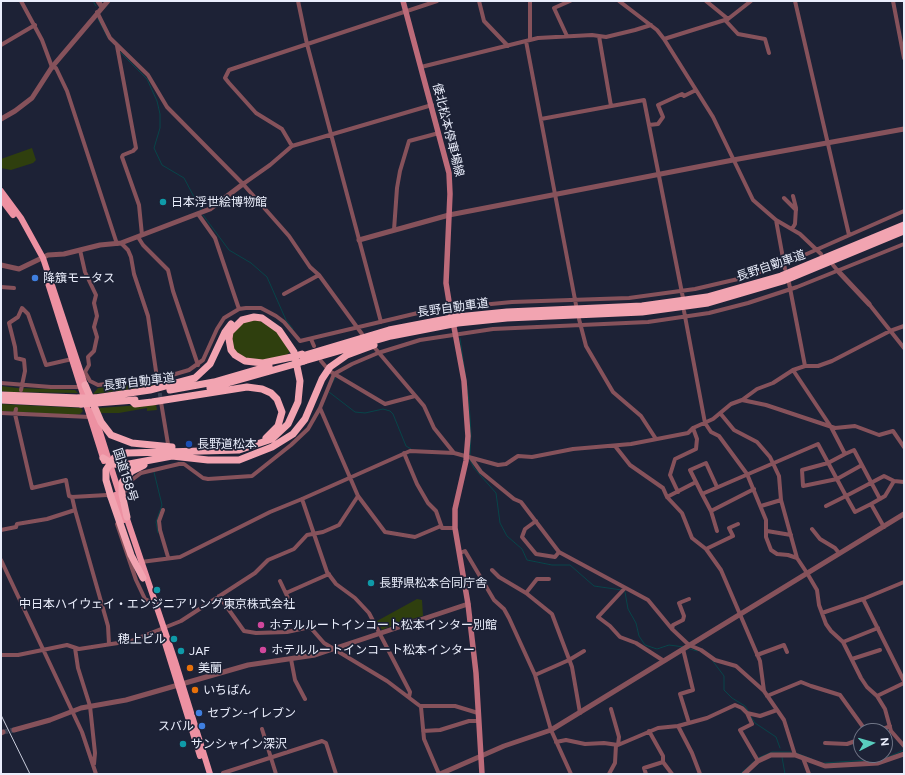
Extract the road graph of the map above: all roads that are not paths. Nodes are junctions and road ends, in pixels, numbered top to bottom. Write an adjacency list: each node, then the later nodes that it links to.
1 (21, 1): 19 (street)
2 (98, 1): 15 (street)
3 (108, 1): 15 (street)
4 (298, 1): 25 (street)
5 (403, 1): 17 (main road, 倭北松本停車場線)
6 (437, 1): 17 (street)
7 (479, 1): 28 (street)
8 (530, 1): 24 (street)
9 (570, 1): 21 (street)
10 (619, 1): 20 (street)
11 (750, 1): 18 (street)
12 (796, 1): 42 (street)
13 (893, 1): 30 (street)
14 (709, 2): 18 (street)
15 (102, 8): 16 (street)
16 (97, 12): 27 (street); 31 (street)
17 (406, 12): 25 (street); 32 (main road, 倭北松本停車場線)
18 (726, 20): 23 (street); 29 (street)
19 (35, 25): 26 (street); 31 (street)
20 (651, 25): 22 (street); 23 (street)
21 (567, 36): 22 (street); 24 (street)
22 (599, 36): 35 (street)
23 (664, 39): 33 (street)
24 (528, 40): 28 (street); 37 (street)
25 (307, 44): 40 (street); 43 (street)
26 (1, 45)
27 (117, 46): 46 (street); 62 (street)
28 (508, 46): 32 (street)
29 (769, 54)
30 (904, 58)
31 (52, 67): 36 (street); 64 (street)
32 (421, 68): 34 (main road, 倭北松本停車場線)
33 (696, 90): 38 (street); 44 (street)
34 (432, 105): 40 (street); 41 (main road, 倭北松本停車場線)
35 (611, 106): 37 (street); 38 (street)
36 (1, 119)
37 (541, 119): 48 (street)
38 (649, 125): 45 (street)
39 (904, 130): 42 (street)
40 (331, 133): 43 (street); 63 (street)
41 (439, 133): 55 (main road, 倭北松本停車場線); 59 (street)
42 (827, 144): 44 (street); 61 (street)
43 (292, 146): 46 (street)
44 (734, 160): 45 (street); 56 (street)
45 (658, 174): 48 (street); 80 (street)
46 (243, 184): 54 (street); 75 (street)
47 (1, 191): 69 (highway, 国道158号)
48 (555, 194): 55 (street); 83 (street)
49 (794, 196): 52 (street)
50 (1, 198): 69 (highway, 国道158号)
51 (784, 198): 52 (street)
52 (796, 210): 58 (street)
53 (904, 211): 61 (street)
54 (198, 214): 62 (street); 86 (street)
55 (449, 215): 59 (street); 87 (main road, 倭北松本停車場線)
56 (776, 220): 58 (street); 70 (street)
57 (904, 225): 105 (highway, 長野自動車道)
58 (792, 229): 67 (street)
59 (394, 230): 63 (street)
60 (904, 231): 93 (highway, 長野自動車道)
61 (849, 235): 67 (street)
62 (140, 236): 64 (street); 109 (street)
63 (359, 240): 91 (street)
64 (119, 244): 66 (street); 115 (street)
65 (904, 244): 74 (street)
66 (80, 250): 69 (street); 114 (street)
67 (817, 250): 68 (street); 70 (street)
68 (821, 254)
69 (41, 259): 72 (street); 106 (highway, 国道158号); 114 (highway, 国道158号)
70 (784, 264): 73 (street); 80 (street)
71 (833, 265): 74 (street)
72 (1, 266)
73 (785, 269)
74 (838, 271): 79 (street); 84 (street)
75 (319, 275): 81 (street); 95 (street)
76 (789, 283): 79 (street)
77 (1, 287): 78 (street)
78 (14, 288)
79 (790, 289): 89 (street); 110 (street)
80 (682, 291): 82 (street); 83 (street)
81 (284, 294)
82 (683, 298)
83 (575, 299): 85 (street); 87 (street)
84 (869, 304): 97 (street)
85 (576, 305)
86 (239, 309): 100 (street); 109 (street)
87 (451, 311): 91 (street)
88 (684, 311): 89 (street)
89 (686, 317): 92 (street); 134 (street)
90 (580, 319): 92 (street)
91 (381, 322): 95 (street)
92 (581, 325): 99 (street); 137 (street)
93 (439, 326): 105 (highway, 長野自動車道); 146 (highway)
94 (904, 326): 97 (street)
95 (357, 327): 98 (street); 100 (street)
96 (454, 327): 99 (main road)
97 (890, 331): 103 (street); 110 (street)
98 (362, 334)
99 (455, 334): 104 (street); 147 (main road)
100 (311, 339): 101 (street)
101 (314, 346)
102 (374, 347): 104 (street)
103 (904, 348)
104 (378, 353): 113 (street); 121 (street)
105 (303, 357): 107 (highway, 長野自動車道, bridge)
106 (72, 359): 118 (highway, 国道158号); 119 (street)
107 (293, 360): 123 (highway, 長野自動車道); 126 (highway, 長野自動車道); 141 (highway)
108 (321, 361): 111 (street)
109 (198, 364): 115 (street)
110 (805, 366): 112 (street)
111 (326, 368)
112 (793, 370): 124 (street); 135 (street)
113 (333, 373): 121 (street); 128 (street)
114 (84, 375): 115 (street); 118 (highway, 国道158号)
115 (156, 377): 117 (street)
116 (1, 383): 119 (street)
117 (158, 384)
118 (83, 386): 119 (street); 133 (highway, 国道158号); 142 (highway); 149 (highway, 国道158号)
119 (22, 388)
120 (1, 395): 125 (highway, 長野自動車道)
121 (415, 396): 144 (street)
122 (1, 400): 125 (highway, 長野自動車道)
123 (95, 400): 125 (highway, 長野自動車道, bridge); 126 (highway, 長野自動車道); 146 (highway)
124 (742, 400): 131 (street); 135 (street)
125 (80, 401)
126 (132, 401): 141 (highway)
127 (161, 402): 138 (street)
128 (320, 408): 152 (street); 155 (street)
129 (16, 409): 132 (street)
130 (1, 413): 132 (street)
131 (720, 413): 134 (street); 150 (street)
132 (15, 414): 133 (street); 169 (street)
133 (90, 417): 149 (highway, 国道158号)
134 (705, 423): 136 (street); 154 (street)
135 (831, 427): 140 (street); 145 (street)
136 (693, 428): 137 (street); 164 (street)
137 (656, 439): 139 (street)
138 (168, 444)
139 (615, 446): 147 (street); 170 (street)
140 (904, 447)
141 (246, 448): 142 (highway)
142 (208, 450): 165 (highway, bridge)
143 (404, 453): 144 (street); 155 (street); 184 (street)
144 (454, 453): 147 (street)
145 (845, 454): 151 (street); 153 (street)
146 (252, 456): 148 (highway)
147 (469, 457): 182 (street); 186 (main road)
148 (166, 458): 149 (highway); 152 (street); 181 (highway)
149 (106, 460): 165 (highway, 国道158号); 181 (highway, 国道158号)
150 (773, 463): 151 (street); 154 (street); 173 (street)
151 (828, 463): 156 (street); 156 (street)
152 (170, 465): 163 (street)
153 (862, 465): 156 (street); 159 (street)
154 (747, 474): 161 (street); 162 (street)
155 (350, 477): 167 (street); 172 (street)
156 (837, 479): 168 (street)
157 (894, 481): 159 (street); 160 (street); 171 (street)
158 (696, 482): 161 (street); 164 (street); 166 (street)
159 (872, 482): 168 (street); 171 (street)
160 (904, 482)
161 (717, 487): 166 (street)
162 (754, 489): 175 (street); 179 (street)
163 (128, 491)
164 (678, 492): 170 (street)
165 (111, 494): 169 (street); 204 (highway); 215 (street)
166 (702, 494): 179 (street)
167 (358, 496): 184 (street); 191 (street)
168 (846, 496): 174 (street); 176 (street)
169 (72, 497): 177 (street)
170 (667, 497): 193 (street)
171 (880, 499): 174 (street)
172 (302, 500): 191 (street); 197 (street)
173 (781, 500): 175 (street); 192 (street)
174 (871, 504): 185 (street)
175 (761, 506): 190 (street)
176 (826, 506)
177 (75, 510): 188 (street); 224 (street)
178 (163, 510): 197 (street)
179 (711, 511): 189 (street)
180 (904, 514): 185 (street)
181 (127, 517): 200 (highway, 国道158号)
182 (536, 521): 194 (street); 194 (street)
183 (738, 524): 193 (street)
184 (441, 526): 186 (street)
185 (884, 526): 196 (street)
186 (455, 528): 195 (main road)
187 (812, 529): 196 (street)
188 (1, 530)
189 (717, 531)
190 (767, 531): 192 (street); 198 (street)
191 (313, 534): 203 (street); 211 (street)
192 (791, 535): 198 (street)
193 (706, 549): 218 (street)
194 (559, 552): 208 (street)
195 (460, 553): 216 (main road); 239 (street)
196 (839, 553): 202 (street)
197 (168, 557): 200 (street)
198 (796, 558): 202 (street)
199 (1, 560): 229 (street)
200 (141, 562): 220 (highway, 国道158号)
201 (492, 570): 210 (street)
202 (807, 573): 217 (street); 218 (street)
203 (329, 574): 209 (street); 222 (street)
204 (143, 578): 215 (highway, 国道158号)
205 (549, 579): 210 (street)
206 (280, 581): 209 (street)
207 (904, 582): 214 (street)
208 (625, 588): 221 (street); 238 (street)
209 (286, 593): 212 (street)
210 (526, 593): 237 (street)
211 (219, 596): 220 (street); 227 (street)
212 (288, 598)
213 (689, 599): 221 (street)
214 (864, 600): 217 (street); 219 (street)
215 (151, 602): 220 (highway, 国道158号)
216 (468, 604): 222 (street); 252 (main road)
217 (822, 613): 223 (street)
218 (740, 614): 225 (street); 234 (street)
219 (878, 628): 223 (street); 240 (street)
220 (162, 629): 224 (street); 241 (highway, 国道158号)
221 (672, 629): 225 (street)
222 (380, 634): 227 (street); 245 (street)
223 (843, 642): 236 (street)
224 (109, 644): 226 (street)
225 (689, 645): 228 (street); 242 (street)
226 (75, 648): 229 (street); 247 (street)
227 (334, 649): 235 (street); 245 (street)
228 (683, 649): 238 (street); 256 (street)
229 (42, 650): 233 (street); 251 (street)
230 (880, 650): 236 (street)
231 (584, 651): 237 (street)
232 (787, 652): 234 (street)
233 (1, 655)
234 (757, 655): 242 (street)
235 (291, 659): 241 (street); 246 (street)
236 (852, 659): 244 (street)
237 (569, 660): 239 (street); 253 (street)
238 (664, 661): 253 (street)
239 (535, 675): 262 (street)
240 (904, 682): 244 (street)
241 (180, 684): 247 (street); 280 (highway, 国道158号); 281 (highway, 国道158号)
242 (764, 691): 243 (street)
243 (767, 696): 250 (street); 257 (street)
244 (877, 696): 258 (street)
245 (409, 697): 248 (street)
246 (305, 699)
247 (90, 706): 251 (street); 278 (street)
248 (421, 707): 252 (street); 263 (street)
249 (611, 709): 269 (street)
250 (777, 710): 254 (street); 271 (street)
251 (72, 712): 261 (street); 278 (street)
252 (478, 713): 255 (main road)
253 (580, 713): 262 (street)
254 (749, 713): 256 (street); 276 (street)
255 (478, 721): 263 (street); 274 (main road)
256 (689, 723): 259 (street)
257 (860, 723)
258 (889, 723)
259 (678, 726): 264 (street); 291 (street)
260 (262, 729): 273 (street)
261 (14, 730)
262 (551, 730): 266 (street); 274 (street)
263 (423, 731): 285 (street)
264 (649, 731): 269 (street); 277 (street)
265 (893, 732): 270 (street)
266 (556, 742): 269 (street); 287 (street)
267 (853, 742): 268 (street)
268 (825, 743)
269 (617, 745): 288 (street)
270 (904, 746)
271 (795, 753): 275 (street); 276 (street)
272 (904, 754): 275 (street)
273 (271, 758): 282 (street); 283 (street); 284 (street)
274 (480, 758): 285 (street); 286 (main road)
275 (803, 758): 293 (street)
276 (756, 760): 292 (street)
277 (663, 762): 289 (street); 290 (street)
278 (94, 765): 279 (street)
279 (96, 774)
280 (206, 774)
281 (210, 774)
282 (223, 774)
283 (276, 774)
284 (336, 774)
285 (439, 774)
286 (482, 774)
287 (571, 774)
288 (609, 774)
289 (646, 774)
290 (672, 774)
291 (700, 774)
292 (744, 774)
293 (809, 774)

